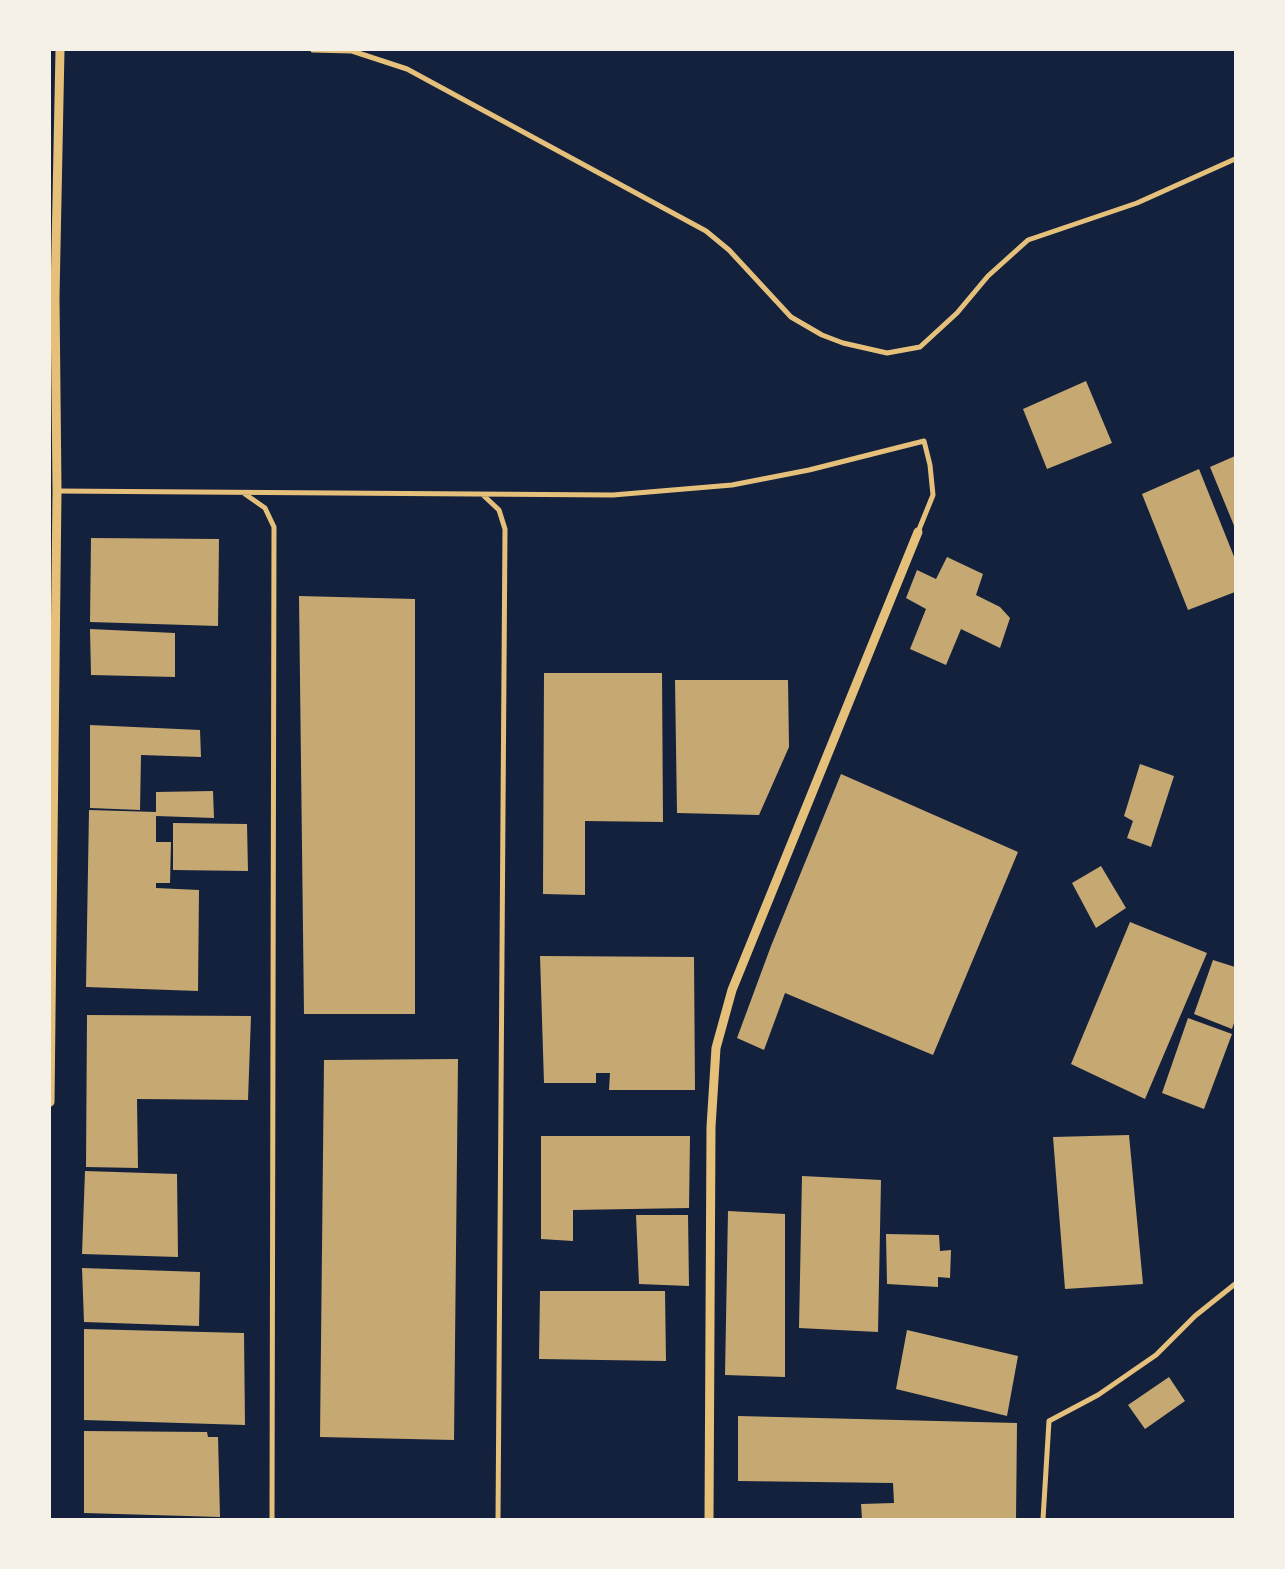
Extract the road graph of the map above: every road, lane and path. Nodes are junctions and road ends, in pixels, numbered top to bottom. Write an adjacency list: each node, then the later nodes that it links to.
1 (60, 50): 5 (street)
2 (313, 50): 3 (street)
3 (352, 50): 4 (street)
4 (1235, 159)
5 (53, 297): 6 (street)
6 (53, 491): 7 (street); 10 (street)
7 (245, 494): 8 (street); 13 (street)
8 (483, 495): 9 (street); 14 (street)
9 (918, 532): 15 (street)
10 (50, 1063): 11 (street)
11 (50, 1102)
12 (1235, 1284): 16 (street)
13 (272, 1519)
14 (498, 1519)
15 (709, 1519)
16 (1043, 1519)

